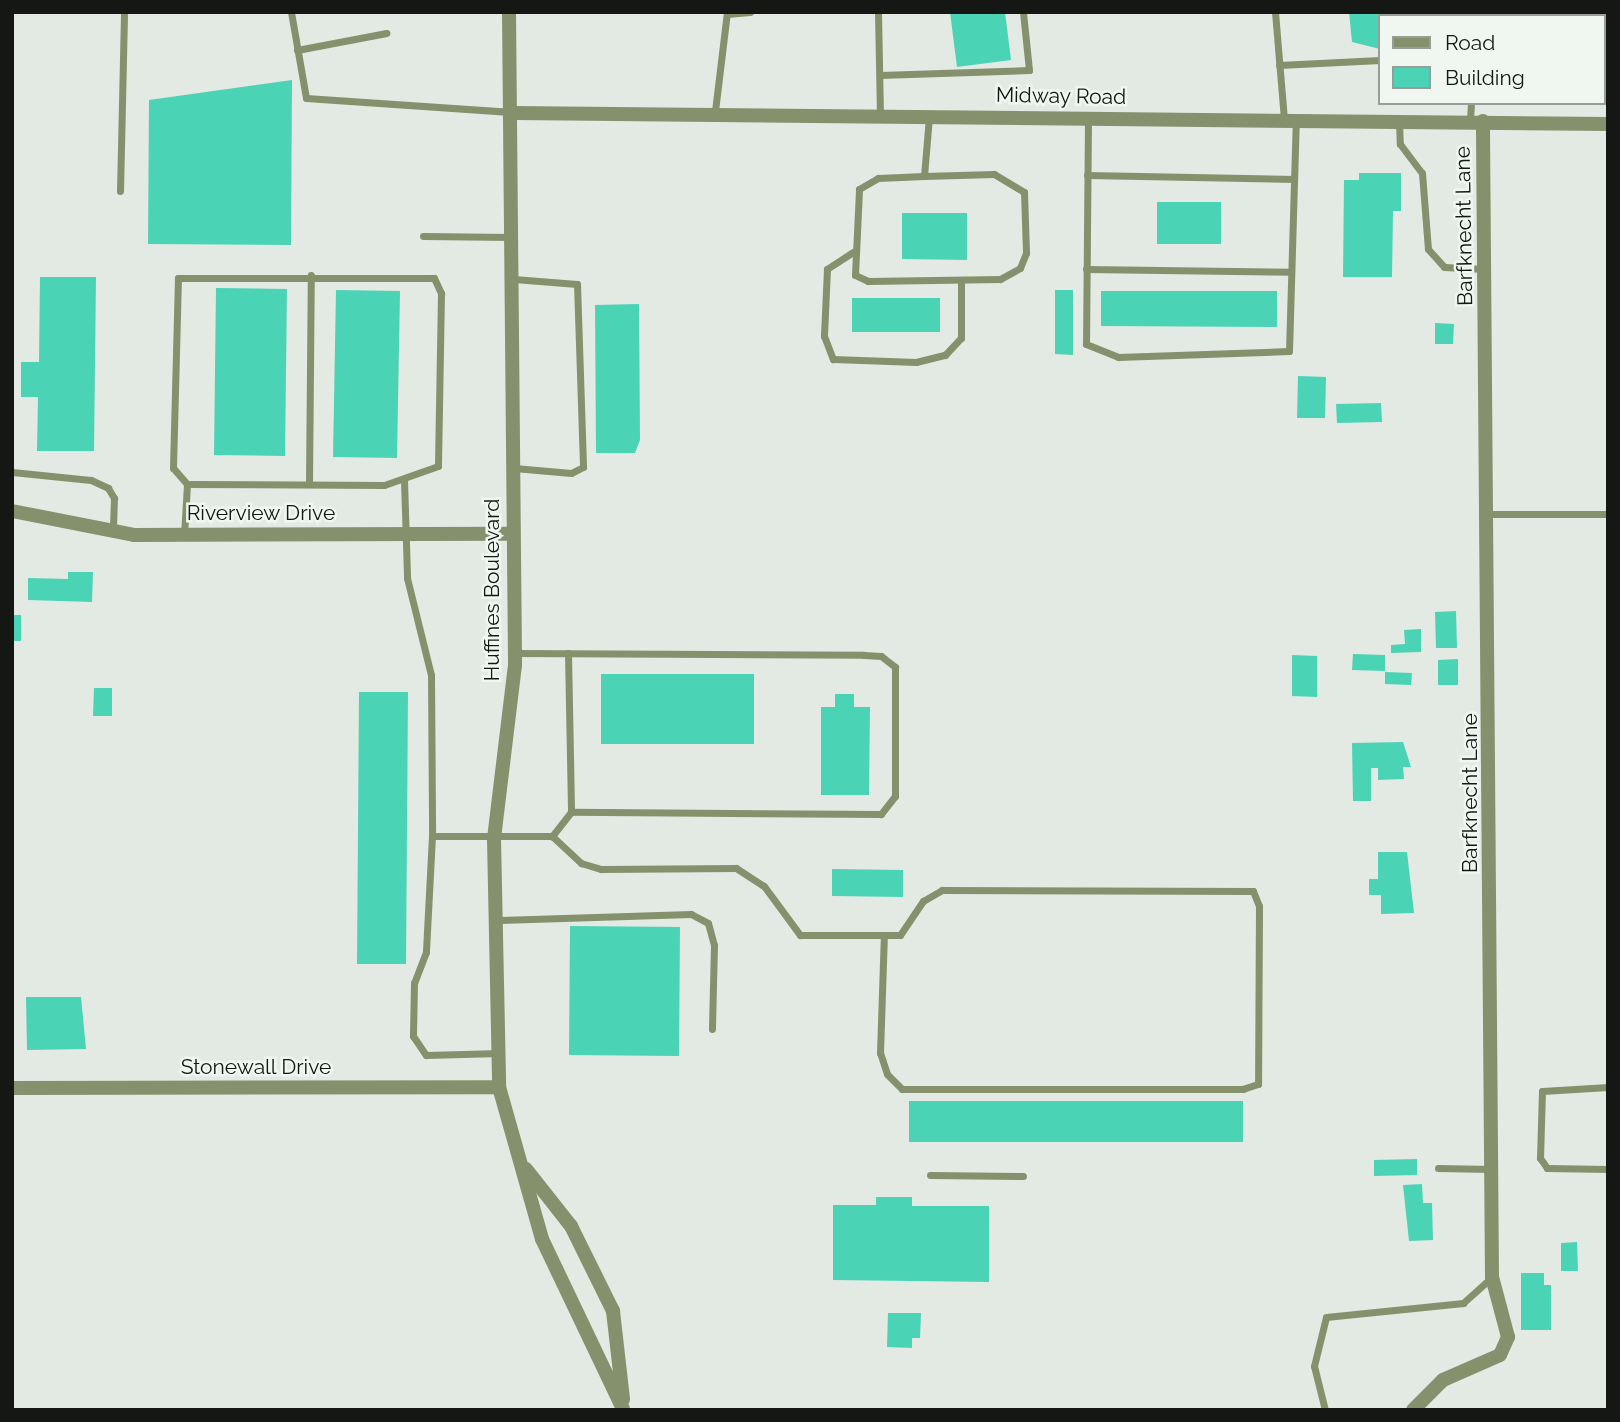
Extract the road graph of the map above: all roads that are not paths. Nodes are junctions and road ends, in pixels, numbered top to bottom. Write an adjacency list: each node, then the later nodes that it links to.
1 (124, 12): 27 (lane)
2 (290, 12): 10 (lane)
3 (509, 12): 16 (street, Huffines Boulevard)
4 (750, 12): 8 (lane)
5 (878, 12): 13 (lane)
6 (1023, 12): 13 (lane)
7 (1275, 12): 12 (lane)
8 (727, 13): 15 (lane)
9 (386, 33): 10 (lane)
10 (297, 50): 16 (lane)
11 (1378, 60): 12 (lane)
12 (1279, 65): 20 (lane)
13 (880, 75): 17 (lane)
14 (1472, 105): 22 (lane)
15 (715, 111): 16 (street, Midway Road); 17 (street, Midway Road)
16 (514, 113): 29 (street, Huffines Boulevard)
17 (880, 114): 18 (street, Midway Road)
18 (929, 115): 19 (street, Midway Road); 25 (lane)
19 (1088, 118): 20 (street, Midway Road); 24 (lane)
20 (1290, 120): 21 (street, Midway Road); 26 (lane)
21 (1399, 121): 22 (street, Midway Road); 32 (lane)
22 (1477, 121): 23 (street, Midway Road); 32 (street, Barfknecht Lane)
23 (1608, 124)
24 (1087, 175): 26 (lane); 31 (lane)
25 (924, 176): 30 (lane); 36 (lane)
26 (1294, 179): 33 (lane)
27 (120, 191)
28 (424, 236): 29 (lane)
29 (514, 237): 35 (street, Huffines Boulevard)
30 (853, 252): 36 (lane); 36 (lane)
31 (1086, 269): 33 (lane); 33 (lane)
32 (1485, 269): 43 (street, Barfknecht Lane)
33 (1291, 272)
34 (311, 275): 39 (lane); 40 (lane); 41 (lane)
35 (514, 279): 37 (street, Huffines Boulevard); 37 (lane)
36 (961, 280)
37 (513, 468): 47 (street, Huffines Boulevard)
38 (12, 472): 45 (lane)
39 (404, 480): 41 (lane); 46 (lane)
40 (187, 484): 41 (lane); 48 (lane)
41 (309, 484)
42 (12, 511): 45 (street, Riverview Drive)
43 (1488, 514): 44 (lane); 64 (street, Barfknecht Lane)
44 (1608, 514)
45 (113, 531): 48 (street, Riverview Drive)
46 (406, 533): 47 (street, Riverview Drive); 48 (street, Riverview Drive); 52 (lane)
47 (513, 534): 49 (street, Huffines Boulevard)
48 (184, 535)
49 (514, 653): 50 (lane); 54 (street, Huffines Boulevard)
50 (568, 653): 51 (lane); 51 (lane)
51 (571, 812): 53 (lane)
52 (432, 836): 54 (lane); 58 (lane)
53 (552, 836): 54 (lane); 56 (lane)
54 (494, 839): 55 (street, Huffines Boulevard)
55 (499, 920): 57 (lane); 58 (street, Huffines Boulevard)
56 (884, 934): 56 (lane)
57 (712, 1029)
58 (501, 1053): 59 (street, Huffines Boulevard)
59 (499, 1087): 61 (street, Stonewall Drive); 62 (street, Huffines Boulevard)
60 (1608, 1087): 65 (lane)
61 (12, 1088)
62 (521, 1162): 69 (street, Huffines Boulevard); 69 (street, Huffines Boulevard)
63 (1438, 1168): 64 (lane)
64 (1492, 1169): 68 (street, Barfknecht Lane)
65 (1608, 1169)
66 (930, 1175): 67 (lane)
67 (1023, 1176)
68 (1492, 1278): 70 (lane); 71 (street, Barfknecht Lane)
69 (623, 1409)
70 (1325, 1410)
71 (1413, 1410)

